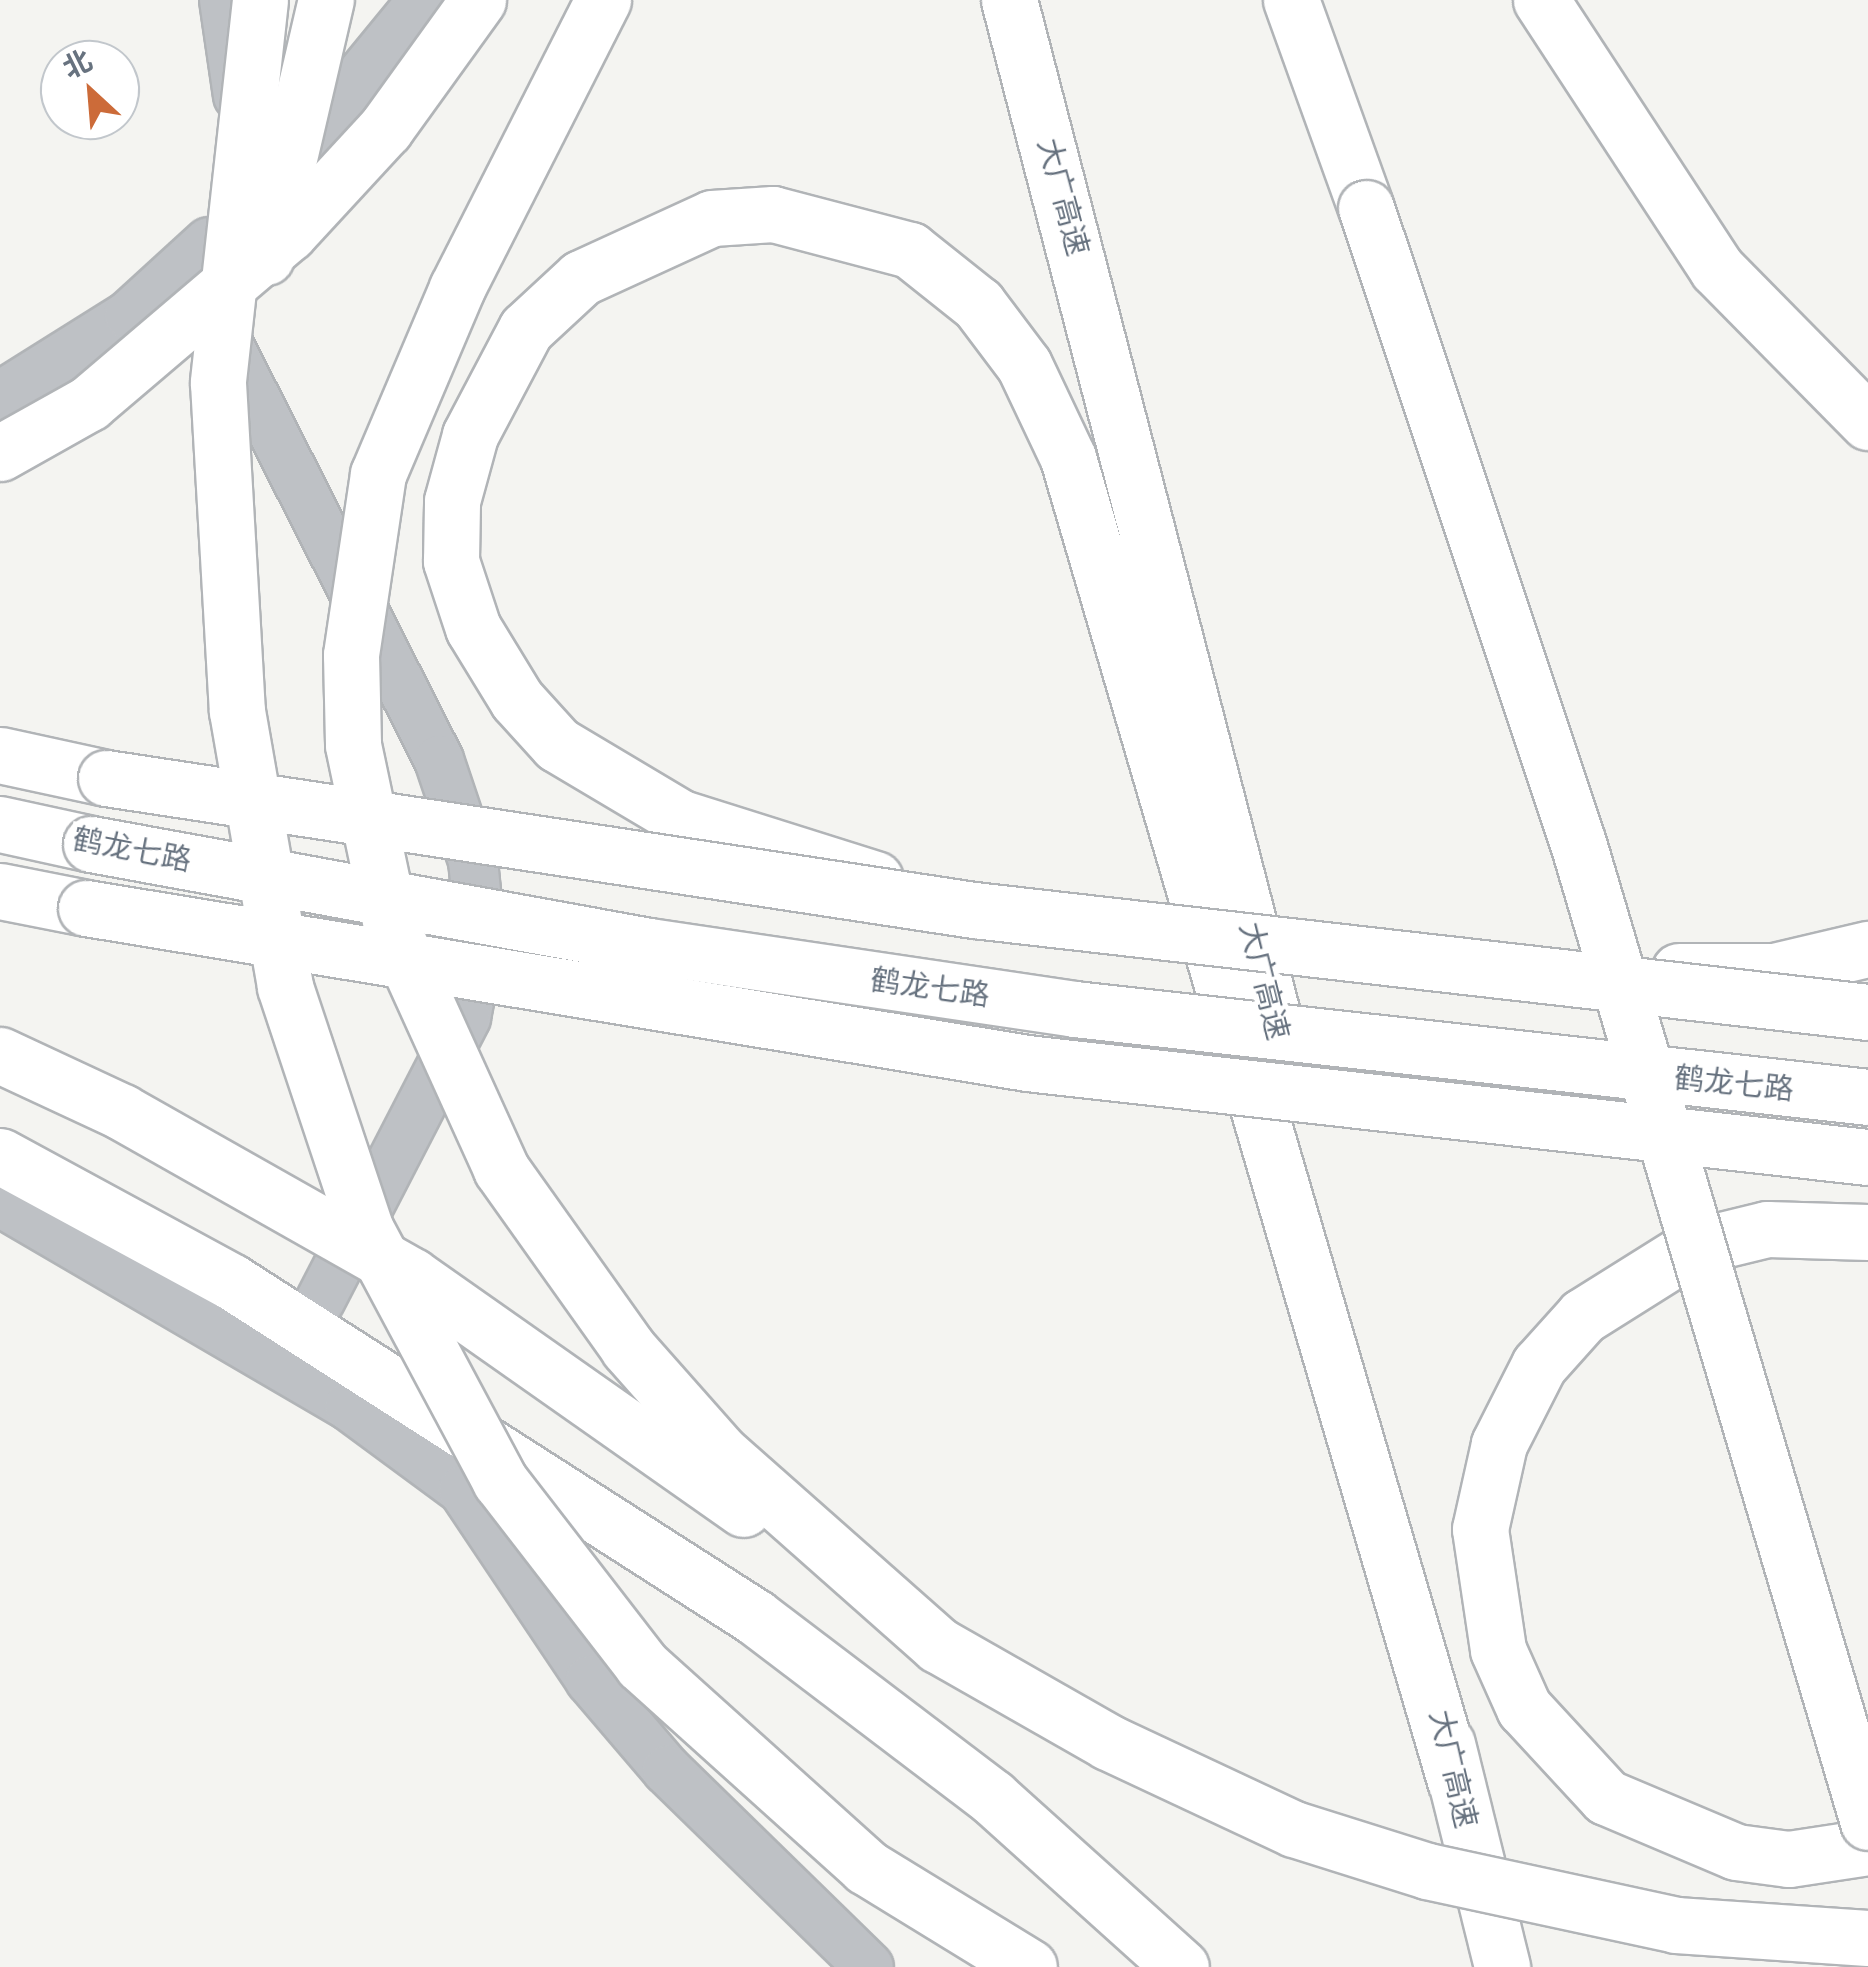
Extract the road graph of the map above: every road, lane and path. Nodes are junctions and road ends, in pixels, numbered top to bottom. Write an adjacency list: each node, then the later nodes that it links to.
1 (224, 0): 11 (street)
2 (260, 0): 17 (highway, bridge)
3 (326, 0): 17 (highway, bridge)
4 (423, 0): 11 (street)
5 (478, 0): 16 (highway, bridge)
6 (603, 0): 32 (highway, bridge)
7 (1009, 0): 33 (highway, 大广高速)
8 (1291, 0): 34 (highway, bridge)
9 (1541, 0): 12 (highway)
10 (1572, 0): 12 (highway)
11 (294, 159): 13 (street)
12 (1646, 172): 15 (highway)
13 (186, 263): 14 (street); 31 (street)
14 (0, 396)
15 (1868, 422)
16 (0, 453)
17 (232, 633): 38 (highway, bridge)
18 (0, 756): 21 (highway, bridge)
19 (0, 824): 26 (highway, 鹤龙七路, bridge)
20 (0, 891): 28 (highway, 鹤龙七路, bridge)
21 (974, 910): 23 (highway, bridge); 33 (highway, bridge)
22 (1868, 949): 23 (highway, bridge)
23 (1485, 970): 24 (highway, bridge)
24 (1868, 1012)
25 (0, 1055): 32 (highway, bridge)
26 (1868, 1097)
27 (0, 1156): 39 (highway)
28 (1868, 1157)
29 (4, 1217): 37 (street)
30 (1868, 1232): 35 (highway)
31 (320, 1301)
32 (938, 1645): 36 (highway, bridge)
33 (1455, 1781): 40 (highway, 大广高速)
34 (1868, 1822)
35 (1868, 1847)
36 (1868, 1938)
37 (870, 1967)
38 (1030, 1967)
39 (1181, 1967)
40 (1502, 1967)

